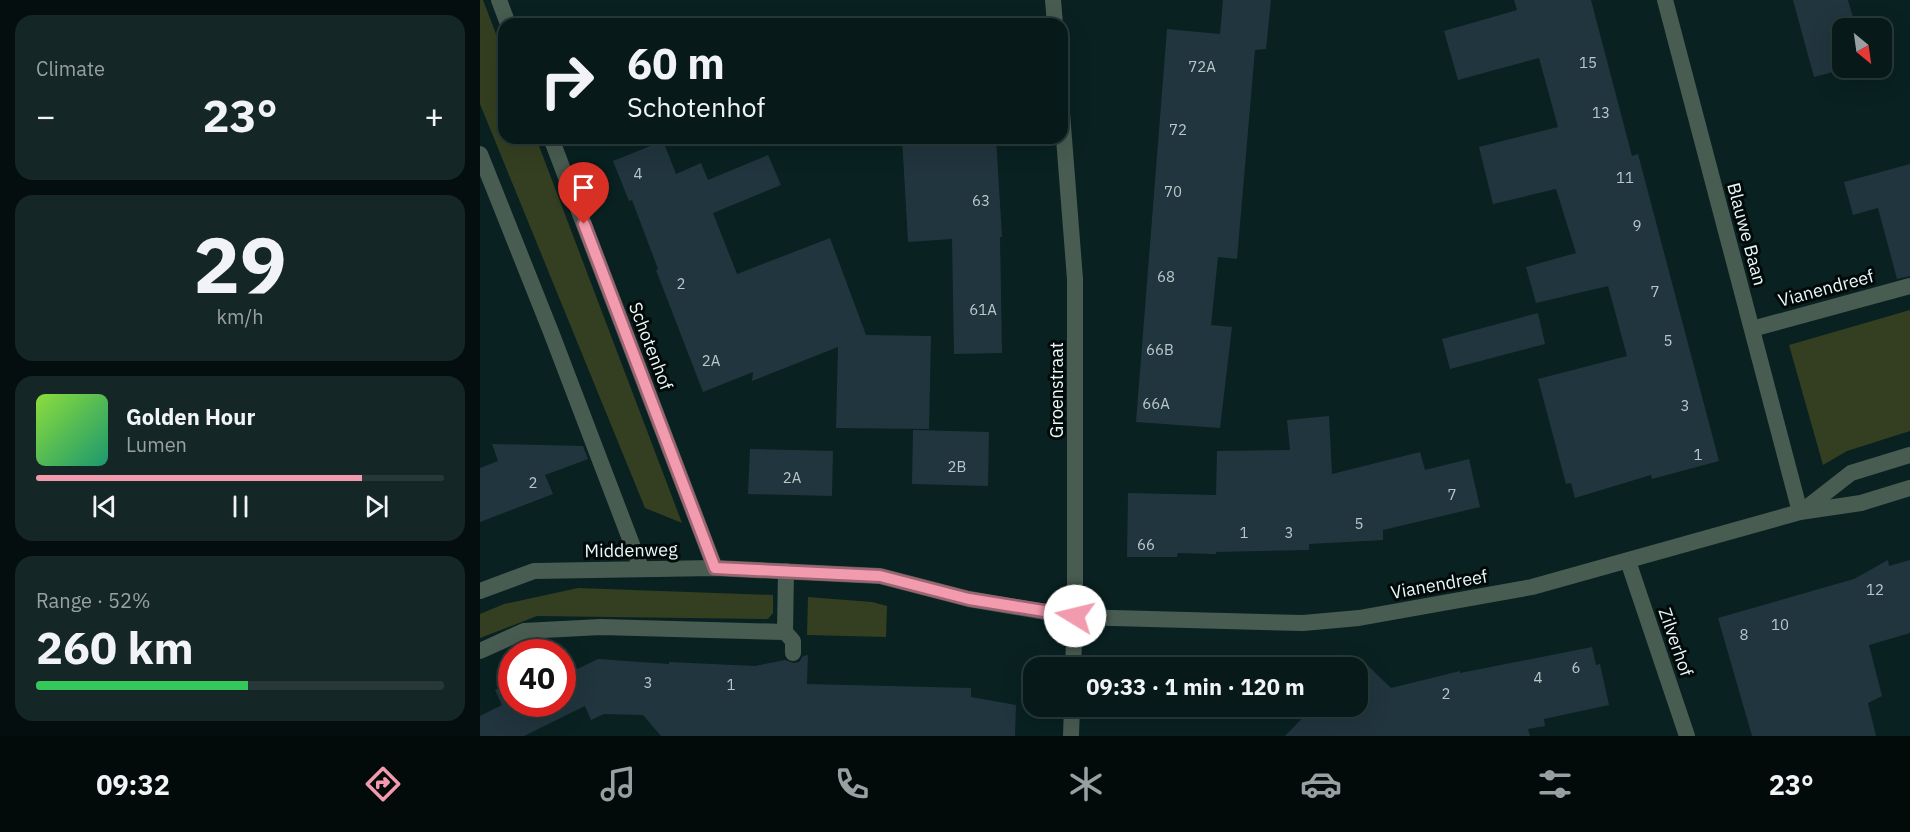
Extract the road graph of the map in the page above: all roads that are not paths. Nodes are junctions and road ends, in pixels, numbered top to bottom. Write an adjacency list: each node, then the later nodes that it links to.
1 (499, 0): 4 (street)
2 (1053, 0): 5 (street)
3 (1665, 0): 10 (street, Blauwe Baan)
4 (506, 18)
5 (1054, 18)
6 (553, 144): 16 (street, Schotenhof)
7 (1065, 144): 19 (street, Groenstraat)
8 (480, 154): 15 (street)
9 (1910, 286): 10 (street, Vianendreef)
10 (1752, 329): 13 (street, Blauwe Baan)
11 (1910, 455): 13 (street, Vianendreef)
12 (1910, 488): 13 (street, Vianendreef)
13 (1800, 512): 14 (street, Vianendreef)
14 (1628, 561): 19 (street, Vianendreef); 26 (street, Zilverhof)
15 (641, 568): 16 (street, Middenweg); 18 (street, Middenweg)
16 (715, 568): 17 (street, Middenweg)
17 (786, 571): 19 (street, Middenweg); 20 (street)
18 (480, 591)
19 (1075, 616): 23 (street, Groenstraat)
20 (785, 632): 21 (street); 22 (street)
21 (480, 651)
22 (793, 652)
23 (1073, 657)
24 (1072, 717): 25 (street)
25 (1071, 736)
26 (1687, 736)

